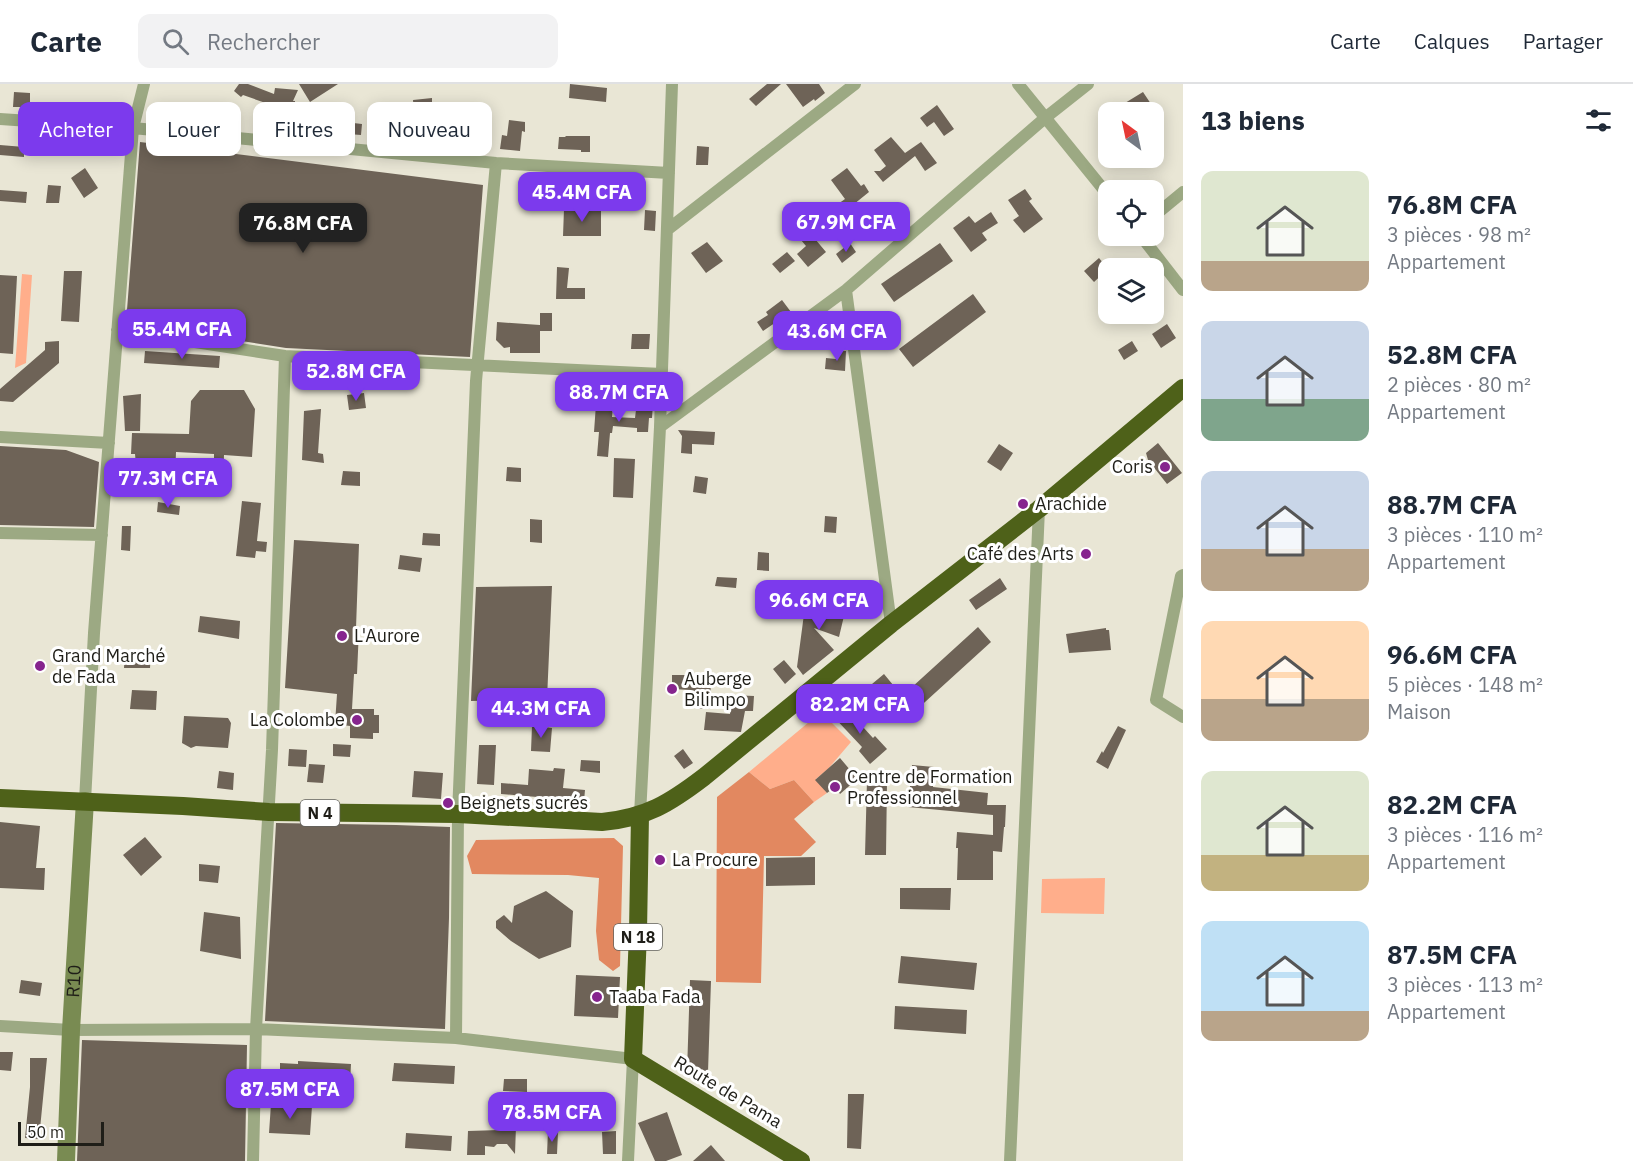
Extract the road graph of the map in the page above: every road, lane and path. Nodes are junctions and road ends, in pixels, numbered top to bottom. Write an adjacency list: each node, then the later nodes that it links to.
1 (144, 84): 9 (street)
2 (672, 84): 13 (street)
3 (855, 84): 17 (street)
4 (1018, 84): 7 (street)
5 (1088, 84): 7 (street)
6 (0, 118): 8 (street)
7 (1046, 118): 14 (street); 19 (street)
8 (18, 119)
9 (134, 124)
10 (134, 128): 12 (street)
11 (131, 156): 21 (street)
12 (496, 163): 13 (street); 23 (street)
13 (669, 173): 17 (street)
14 (1098, 183)
15 (1183, 192): 16 (street)
16 (1164, 208)
17 (667, 230): 24 (street)
18 (1149, 246): 20 (street)
19 (846, 290): 26 (street); 33 (street)
20 (1183, 290)
21 (117, 330): 22 (street); 28 (street)
22 (285, 356): 23 (street); 37 (street)
23 (478, 365): 24 (street); 38 (street)
24 (662, 374): 26 (street)
25 (1183, 388): 29 (highway, N 4)
26 (660, 427): 39 (street)
27 (0, 437): 28 (street)
28 (109, 443): 31 (street)
29 (1039, 509): 33 (highway, N 4); 49 (street)
30 (0, 533): 31 (street)
31 (102, 535): 36 (street)
32 (1183, 575): 34 (street)
33 (891, 624): 39 (highway, N 4)
34 (1183, 717)
35 (0, 798): 36 (highway, N 4)
36 (85, 801): 37 (highway, N 4); 42 (main road, R10)
37 (269, 812): 38 (highway, N 4); 41 (street)
38 (458, 814): 39 (highway, N 4); 43 (street)
39 (640, 815): 44 (highway, N 18)
40 (0, 1026): 42 (street)
41 (256, 1029): 42 (street); 43 (street); 46 (street)
42 (71, 1030): 45 (main road, R10)
43 (456, 1038): 44 (street)
44 (633, 1059): 47 (street); 48 (highway, Route de Pama)
45 (66, 1161)
46 (253, 1161)
47 (628, 1161)
48 (801, 1161)
49 (1010, 1161)

